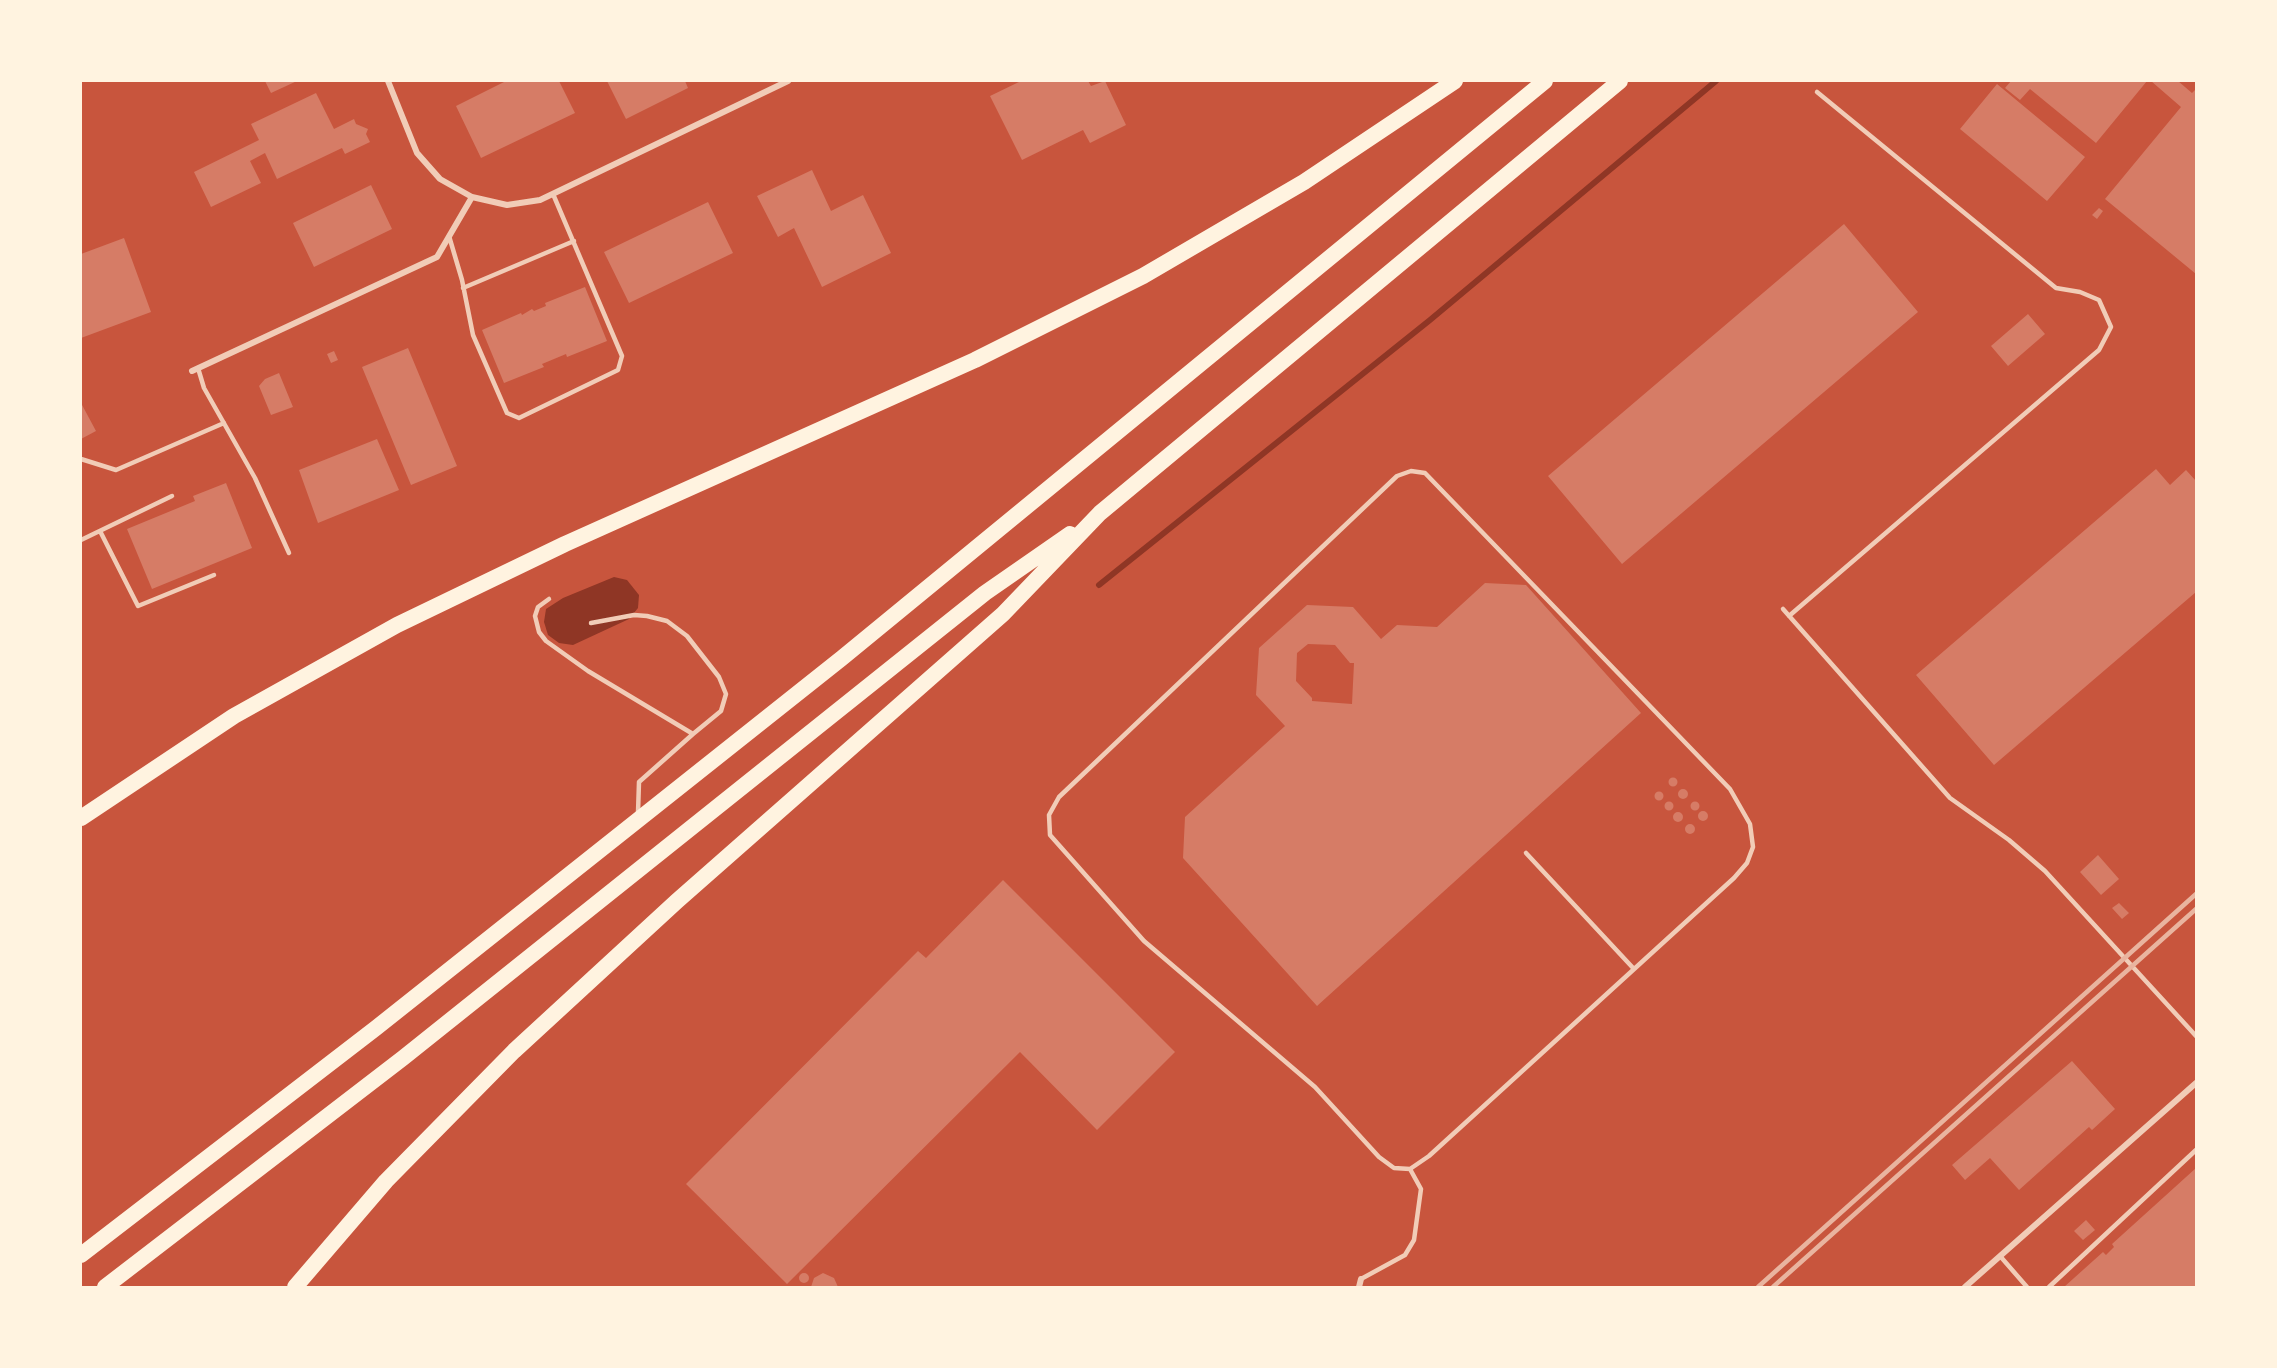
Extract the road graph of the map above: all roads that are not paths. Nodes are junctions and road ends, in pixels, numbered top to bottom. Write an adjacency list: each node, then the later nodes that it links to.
1 (388, 81): 8 (street)
2 (788, 81): 7 (street)
3 (1455, 81): 26 (highway)
4 (1545, 81): 27 (highway)
5 (1620, 81): 16 (highway)
6 (1817, 92): 23 (lane)
7 (553, 194): 8 (street); 10 (lane)
8 (472, 197): 9 (street)
9 (449, 236): 11 (lane); 12 (street)
10 (574, 241): 11 (lane); 11 (lane)
11 (463, 288)
12 (195, 369): 13 (lane)
13 (224, 423): 14 (lane); 19 (lane)
14 (81, 459)
15 (171, 496): 17 (lane)
16 (1100, 513): 37 (highway); 38 (highway)
17 (100, 531): 18 (lane); 20 (lane)
18 (81, 540)
19 (289, 553)
20 (214, 575)
21 (549, 598): 25 (lane)
22 (1783, 609): 23 (lane)
23 (1789, 616): 30 (lane)
24 (591, 623): 25 (lane)
25 (693, 734): 27 (lane)
26 (81, 818)
27 (638, 822): 34 (highway)
28 (1526, 854): 29 (lane)
29 (1634, 969): 33 (lane); 33 (lane)
30 (2196, 1036)
31 (2196, 1083): 35 (street)
32 (2196, 1150): 42 (lane)
33 (1410, 1169): 36 (lane)
34 (81, 1255)
35 (2000, 1256): 40 (street); 41 (lane)
36 (1361, 1278): 39 (street)
37 (105, 1287)
38 (294, 1287)
39 (1359, 1287)
40 (1965, 1287)
41 (2027, 1287)
42 (2049, 1287)

